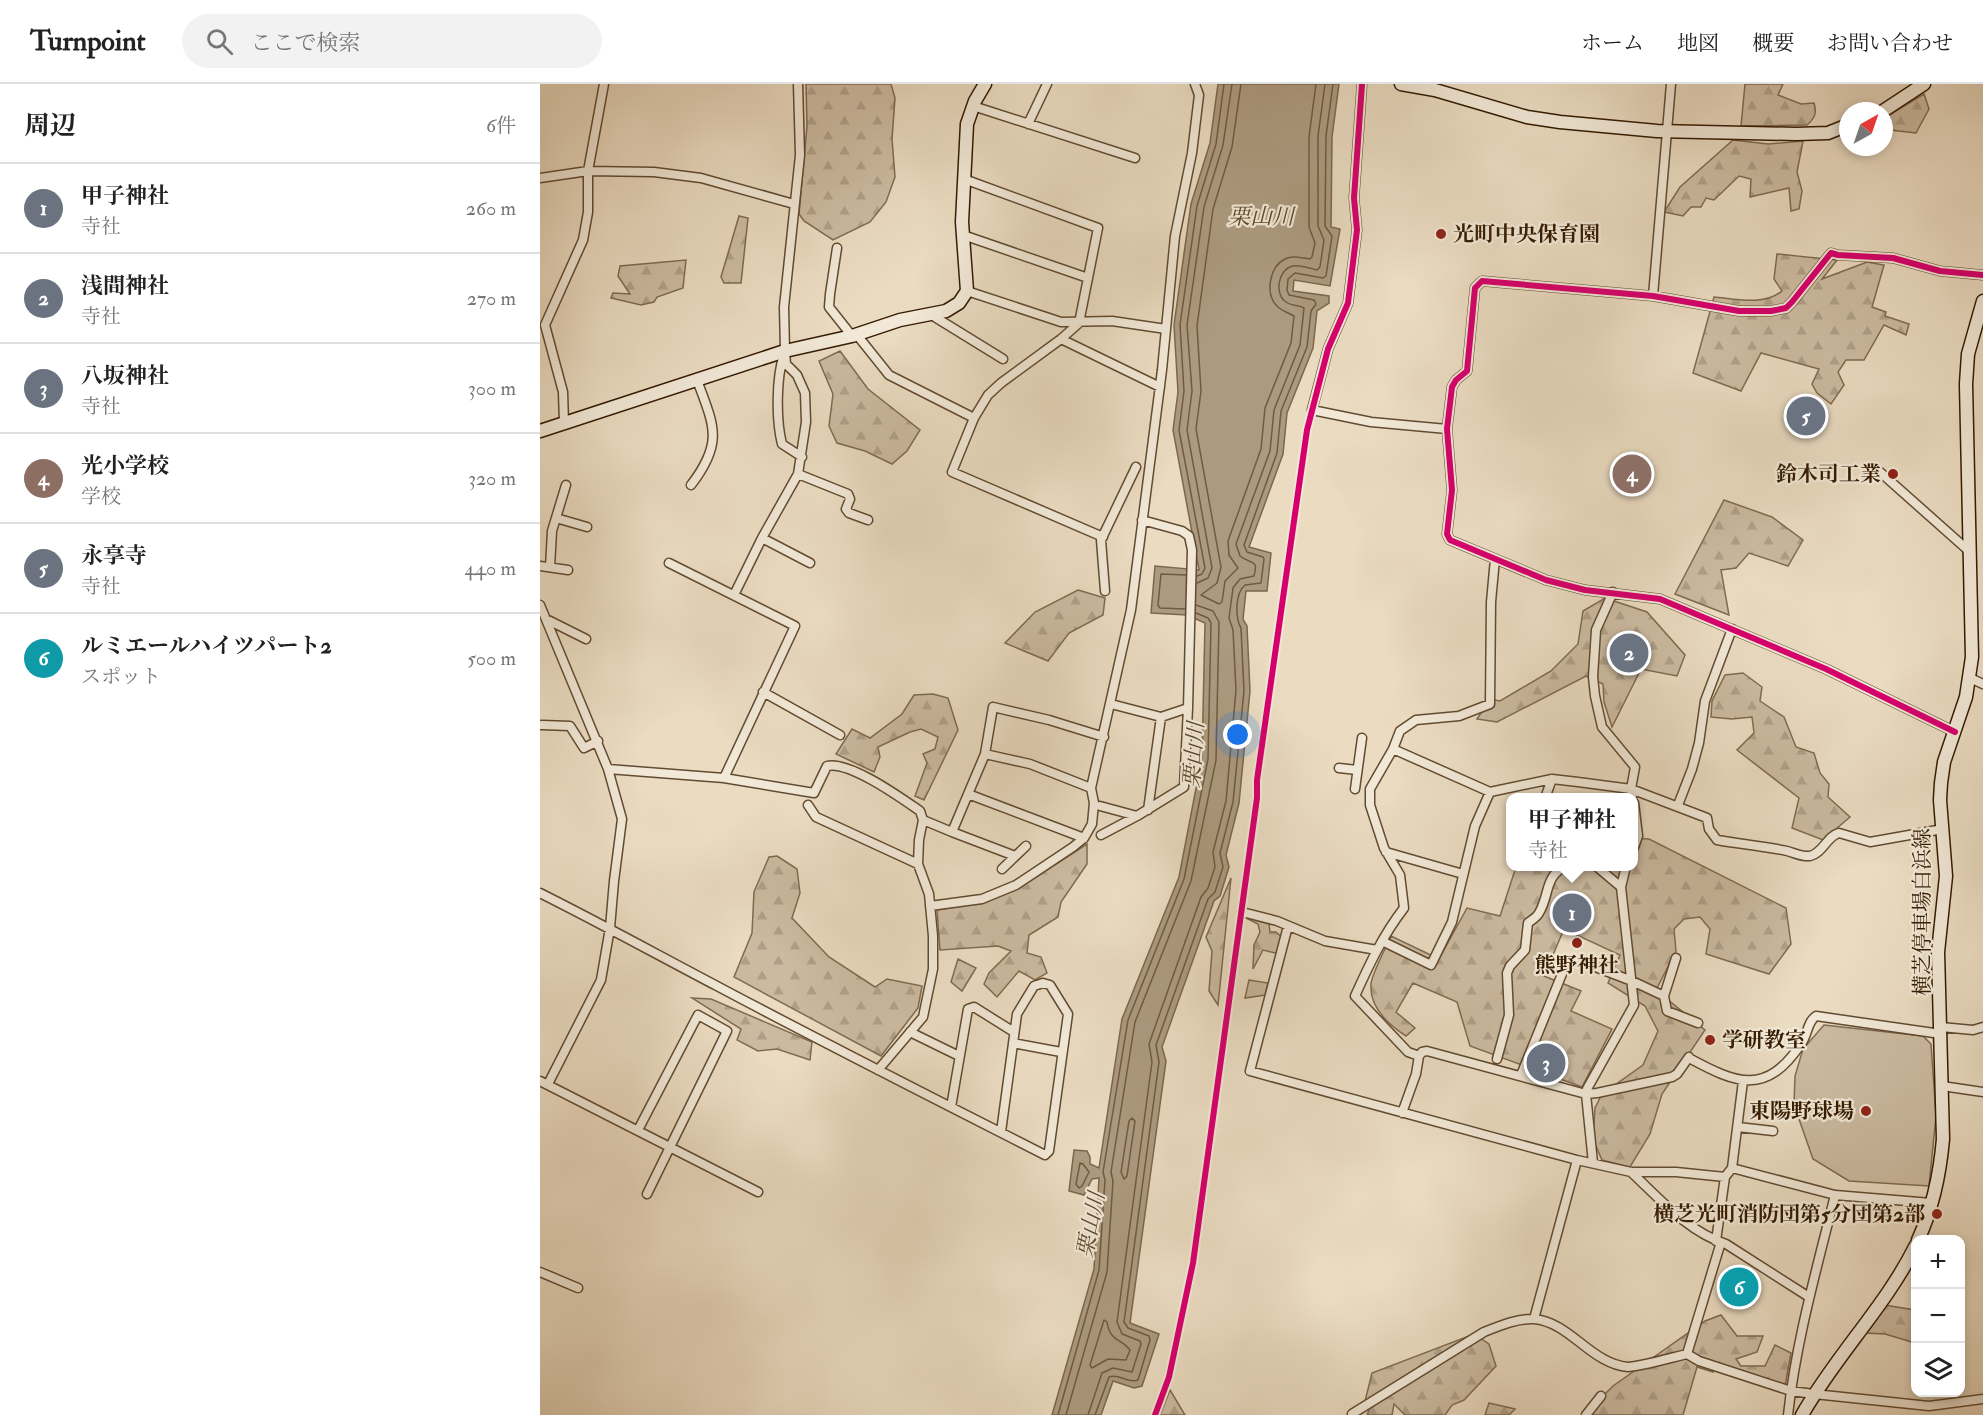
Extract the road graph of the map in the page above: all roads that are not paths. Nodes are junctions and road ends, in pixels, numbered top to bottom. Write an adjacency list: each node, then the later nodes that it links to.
1 (604, 84): 16 (street)
2 (798, 84): 19 (street)
3 (985, 84): 11 (street)
4 (1047, 84): 12 (street)
5 (1195, 84): 29 (street)
6 (1362, 84): 38 (street)
7 (1401, 84): 14 (street)
8 (1671, 84): 14 (street)
9 (1924, 84): 10 (street)
10 (1893, 104)
11 (973, 106): 12 (street); 18 (street)
12 (1028, 124): 15 (street)
13 (1839, 129): 14 (street)
14 (1668, 131): 25 (street)
15 (1136, 158)
16 (588, 171): 17 (street); 19 (street); 37 (street)
17 (540, 178)
18 (964, 179): 20 (street); 23 (street)
19 (794, 204): 32 (street)
20 (963, 235): 23 (street); 24 (street)
21 (837, 248): 30 (street)
22 (1983, 275): 25 (street)
23 (1088, 278): 28 (street)
24 (967, 291): 27 (street); 28 (street)
25 (1653, 296): 38 (street)
26 (1983, 301): 52 (street, 横芝停車場白浜線)
27 (930, 314): 30 (street); 33 (street)
28 (1079, 323): 29 (street); 31 (street)
29 (1166, 329): 35 (street)
30 (854, 335): 32 (street); 36 (street)
31 (1061, 339): 35 (street); 36 (street)
32 (785, 351): 34 (street); 40 (street); 40 (street)
33 (1003, 359)
34 (697, 380): 37 (street); 44 (street)
35 (1160, 387): 48 (street)
36 (974, 418): 50 (street)
37 (564, 423): 39 (street)
38 (1447, 429): 53 (street)
39 (540, 431)
40 (802, 457): 43 (street)
41 (1136, 467): 50 (street)
42 (1880, 472): 52 (street)
43 (798, 474): 47 (street); 51 (street)
44 (691, 484)
45 (566, 485): 46 (street)
46 (556, 518): 49 (street); 57 (street)
47 (868, 520)
48 (1143, 520): 69 (street); 70 (street)
49 (587, 526)
50 (1103, 537): 59 (street)
51 (762, 538): 55 (street); 61 (street)
52 (1970, 552): 66 (street, 横芝停車場白浜線)
53 (1495, 559): 60 (street); 78 (street)
54 (669, 563): 61 (street)
55 (810, 563)
56 (540, 566): 57 (street)
57 (550, 567): 58 (street)
58 (568, 570)
59 (1105, 591)
60 (1613, 592): 64 (street); 89 (street)
61 (734, 595): 68 (street)
62 (540, 604): 63 (street)
63 (546, 619): 65 (street); 77 (street)
64 (1732, 629): 73 (street); 92 (street)
65 (586, 639)
66 (1970, 678): 67 (street); 73 (street, 横芝停車場白浜線)
67 (1983, 684)
68 (763, 692): 74 (street); 83 (street)
69 (1111, 704): 71 (street); 75 (street)
70 (1188, 708): 71 (street); 95 (street)
71 (1161, 717): 95 (street)
72 (542, 725): 77 (street)
73 (1955, 732): 98 (street, 横芝停車場白浜線)
74 (840, 735)
75 (1104, 737): 79 (street); 85 (street)
76 (1362, 738): 82 (street)
77 (597, 741): 81 (street)
78 (1393, 749): 87 (street); 103 (street)
79 (986, 753): 85 (street); 90 (street)
80 (1339, 768): 82 (street)
81 (608, 769): 83 (street); 116 (street)
82 (1357, 770): 86 (street)
83 (724, 778): 97 (street)
84 (1552, 779): 87 (street); 88 (street); 89 (street)
85 (1091, 788): 101 (street)
86 (1355, 789)
87 (1490, 792): 110 (street)
88 (1547, 793)
89 (1632, 793)
90 (968, 794): 99 (street); 101 (street)
91 (1638, 795): 92 (street)
92 (1678, 805): 98 (street)
93 (808, 806): 105 (street)
94 (1100, 806): 96 (street)
95 (1148, 810): 96 (street)
96 (1137, 816): 100 (street)
97 (923, 820): 99 (street); 105 (street)
98 (1943, 829): 126 (street, 横芝停車場白浜線)
99 (952, 832): 104 (street)
100 (1101, 835)
101 (1084, 838): 113 (street)
102 (1026, 846): 104 (street)
103 (1386, 852): 110 (street); 117 (street)
104 (1015, 856): 106 (street)
105 (918, 864): 113 (street)
106 (1002, 869)
107 (1556, 871): 133 (street)
108 (1601, 871): 111 (street)
109 (1625, 871): 111 (street)
110 (1463, 874): 117 (street)
111 (1621, 887): 122 (street)
112 (540, 893): 116 (street)
113 (930, 906): 127 (street)
114 (1242, 912): 115 (street)
115 (1288, 926): 118 (street); 142 (street)
116 (610, 928): 134 (street); 137 (street)
117 (1382, 941): 118 (street)
118 (1377, 950): 132 (street)
119 (1676, 958): 123 (street)
120 (1585, 963): 122 (street)
121 (1564, 969): 135 (street)
122 (1632, 981): 123 (street); 140 (street)
123 (1664, 996): 124 (street)
124 (1698, 1023)
125 (1983, 1027): 126 (street)
126 (1941, 1030): 136 (street); 138 (street, 横芝停車場白浜線)
127 (910, 1032): 131 (street); 134 (street)
128 (1014, 1032): 129 (street); 130 (street); 131 (street)
129 (1013, 1043): 130 (street); 146 (street)
130 (1061, 1052): 146 (street)
131 (959, 1056): 141 (street)
132 (1419, 1056): 135 (street); 142 (street)
133 (1497, 1059)
134 (878, 1070): 141 (street)
135 (1521, 1075): 140 (street)
136 (1743, 1080): 140 (street); 143 (street)
137 (544, 1083): 144 (street)
138 (1942, 1086): 139 (street); 156 (street, 横芝停車場白浜線)
139 (1983, 1092)
140 (1586, 1094): 149 (street)
141 (951, 1107): 146 (street)
142 (1402, 1113): 148 (street)
143 (1738, 1127): 145 (street); 150 (street)
144 (638, 1130): 147 (street); 147 (street)
145 (1773, 1131)
146 (1001, 1132)
147 (670, 1146): 153 (street); 154 (street)
148 (1577, 1160): 149 (street); 163 (street)
149 (1593, 1164): 151 (street)
150 (1732, 1168): 152 (street); 155 (street)
151 (1631, 1172): 152 (street); 158 (street)
152 (1725, 1177): 158 (street)
153 (758, 1192)
154 (647, 1194)
155 (1835, 1195): 156 (street); 162 (street)
156 (1931, 1203): 157 (street, 横芝停車場白浜線)
157 (1920, 1235)
158 (1719, 1241): 162 (street); 164 (street)
159 (1911, 1254): 166 (street)
160 (540, 1272): 161 (street)
161 (578, 1288)
162 (1809, 1297): 165 (street)
163 (1534, 1319): 164 (street); 170 (street)
164 (1687, 1354): 165 (street)
165 (1791, 1391): 166 (street); 172 (street)
166 (1814, 1394): 169 (street); 173 (street)
167 (1601, 1396): 171 (street)
168 (1983, 1399): 169 (street)
169 (1935, 1410)
170 (1352, 1414)
171 (1586, 1415)
172 (1788, 1415)
173 (1802, 1415)

